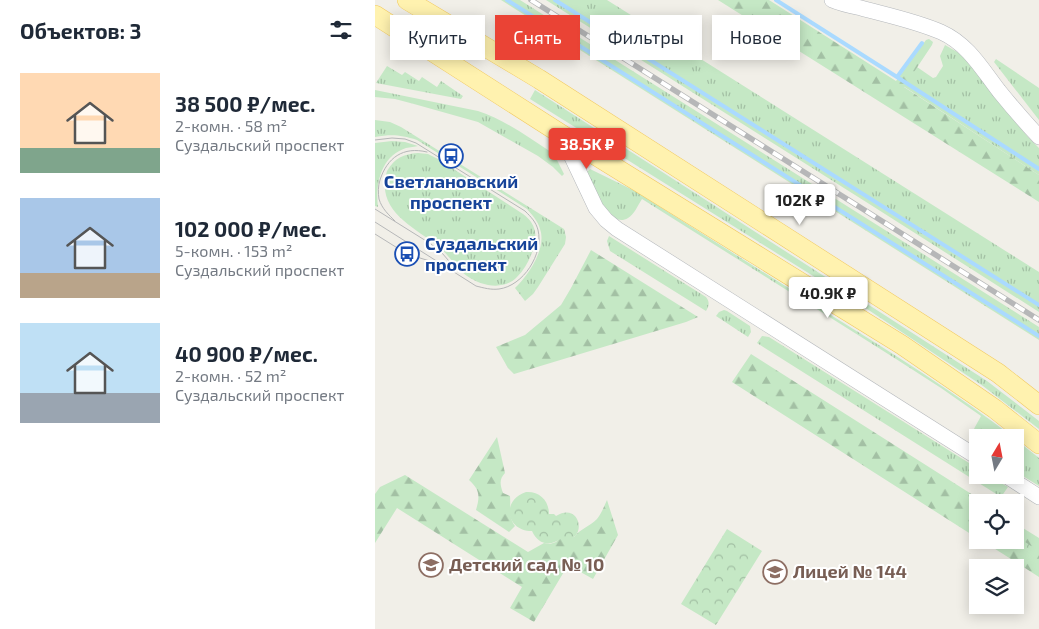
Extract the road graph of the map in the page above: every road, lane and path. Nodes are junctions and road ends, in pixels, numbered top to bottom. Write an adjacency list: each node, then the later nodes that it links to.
1 (407, 0): 6 (main road)
2 (831, 0): 5 (street)
3 (375, 15): 4 (main road)
4 (561, 134): 7 (main road); 8 (street)
5 (1039, 137)
6 (1039, 405)
7 (1039, 444)
8 (969, 452)
9 (1019, 484): 10 (street)
10 (1039, 497)

